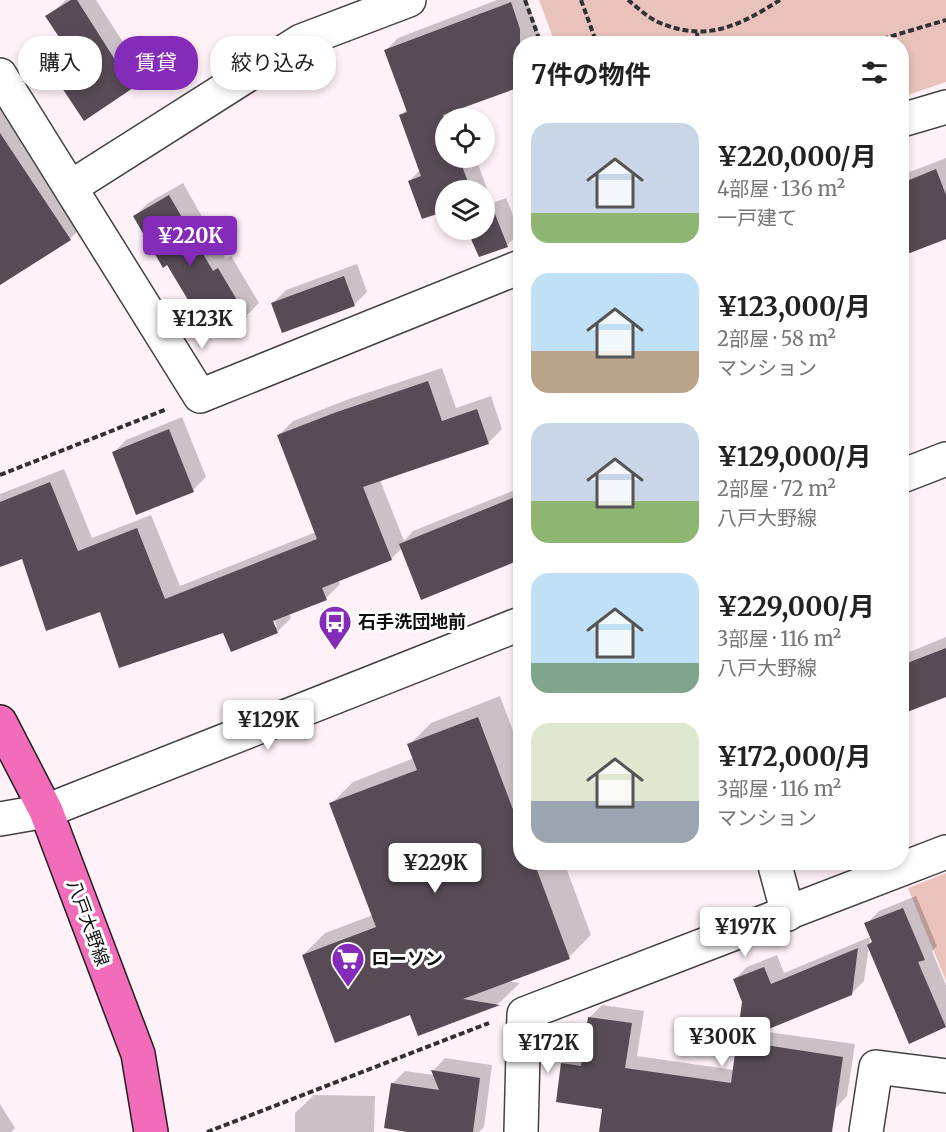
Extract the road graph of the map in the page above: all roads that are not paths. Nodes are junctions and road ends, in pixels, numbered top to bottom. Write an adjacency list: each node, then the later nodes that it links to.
1 (409, 0): 5 (street)
2 (0, 75): 5 (street)
3 (946, 107): 4 (street)
4 (909, 118)
5 (71, 186): 6 (street)
6 (513, 270)
7 (946, 459): 8 (street)
8 (909, 473)
9 (513, 627): 11 (street)
10 (0, 722): 11 (main road, 八戸大野線)
11 (46, 811): 12 (street); 19 (main road, 八戸大野線)
12 (0, 819)
13 (946, 852): 14 (street)
14 (909, 867)
15 (776, 870): 17 (street)
16 (900, 870): 17 (street)
17 (788, 914): 20 (street)
18 (946, 1076): 21 (street)
19 (151, 1132)
20 (522, 1132)
21 (866, 1132)

